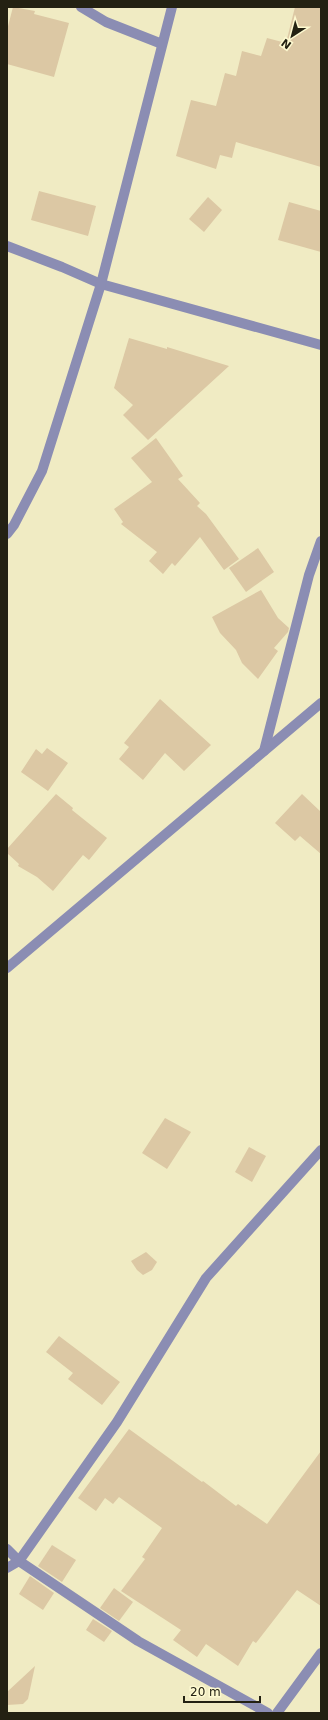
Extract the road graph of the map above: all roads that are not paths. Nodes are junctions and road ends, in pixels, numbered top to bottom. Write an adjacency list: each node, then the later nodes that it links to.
1 (81, 7): 3 (street)
2 (172, 7): 3 (street)
3 (162, 44): 5 (street)
4 (7, 246): 5 (street)
5 (101, 284): 6 (street); 7 (street)
6 (321, 345)
7 (7, 534)
8 (321, 541): 10 (street)
9 (321, 703): 10 (street)
10 (264, 751): 11 (street)
11 (7, 968)
12 (321, 1150): 14 (street)
13 (7, 1549): 14 (street)
14 (19, 1561): 15 (street); 17 (street)
15 (7, 1568)
16 (321, 1653): 18 (street)
17 (268, 1713)
18 (277, 1713)

